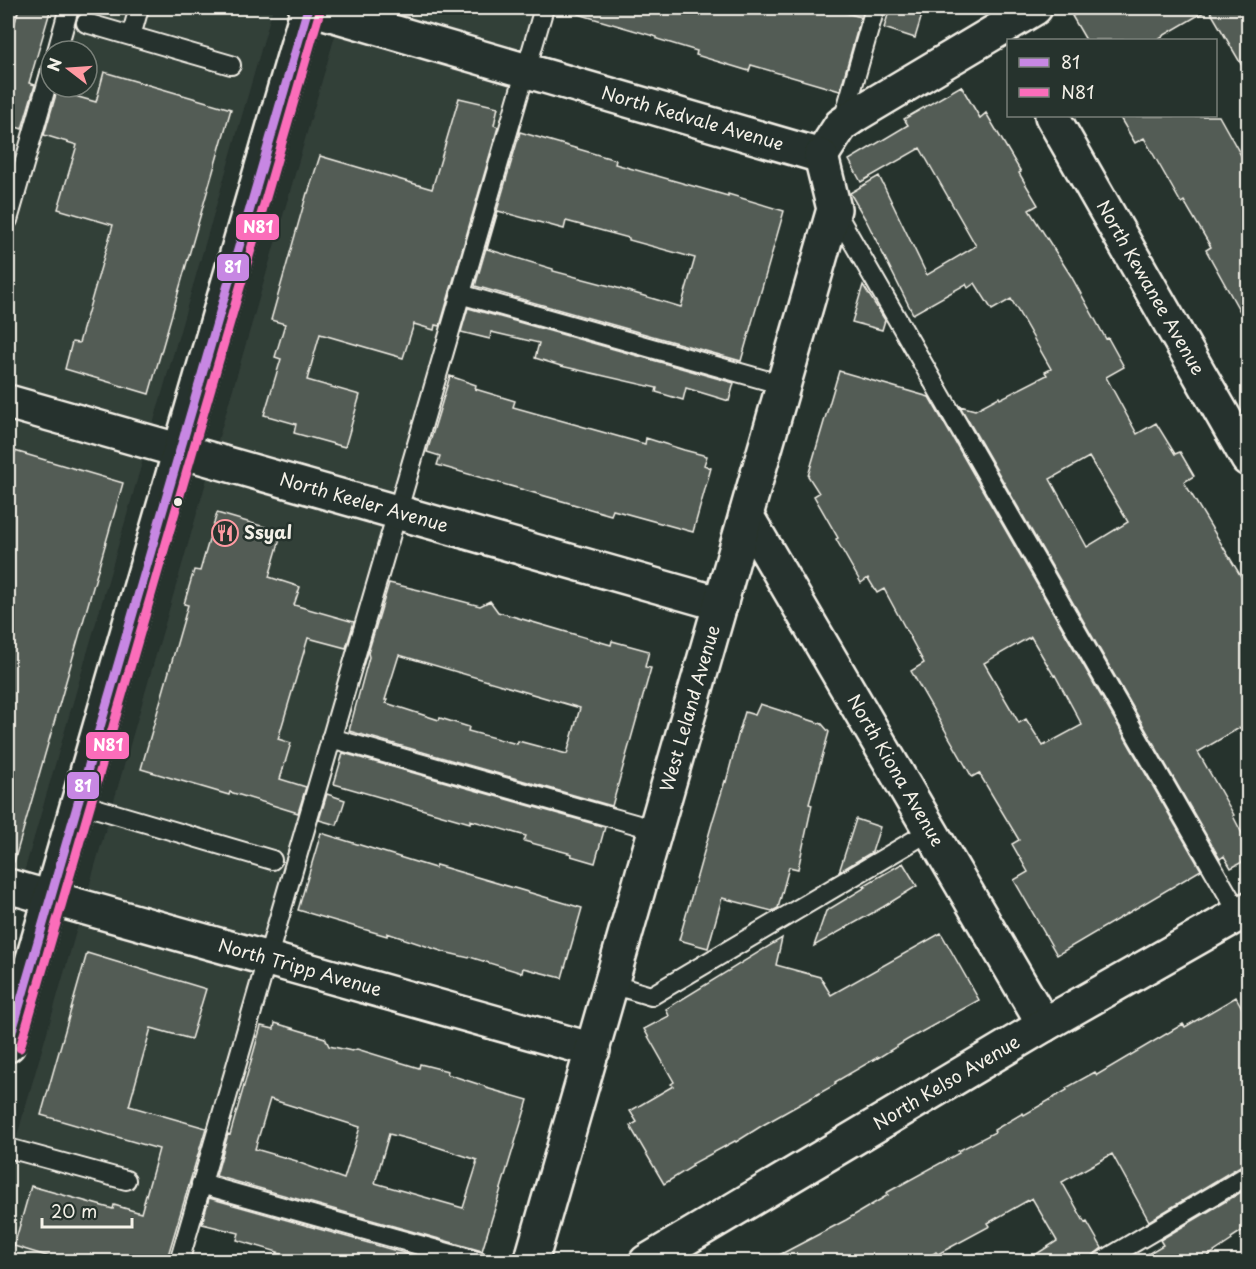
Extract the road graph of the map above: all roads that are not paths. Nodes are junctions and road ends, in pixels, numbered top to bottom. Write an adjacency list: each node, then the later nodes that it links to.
1 (69, 8): 10 (lane)
2 (139, 8): 9 (lane)
3 (309, 8): 12 (street, North Kedvale Avenue); 23 (street)
4 (544, 8): 12 (lane)
5 (875, 8): 15 (lane)
6 (1035, 8): 8 (street)
7 (86, 23): 9 (lane)
8 (1006, 34): 15 (street)
9 (131, 36): 11 (lane)
10 (60, 39)
11 (231, 65)
12 (525, 70): 16 (street, North Kedvale Avenue); 20 (lane)
13 (40, 99): 17 (lane)
14 (1053, 117): 24 (street, North Kewanee Avenue)
15 (841, 125): 16 (street)
16 (821, 156): 18 (street, West Leland Avenue)
17 (15, 165): 19 (lane)
18 (834, 209): 21 (street, West Leland Avenue); 35 (lane)
19 (8, 220)
20 (460, 294): 21 (lane); 25 (lane)
21 (783, 385): 26 (street, West Leland Avenue)
22 (8, 402): 23 (street, North Keeler Avenue)
23 (180, 451): 25 (street, North Keeler Avenue); 29 (street)
24 (1248, 459)
25 (397, 512): 27 (street, North Keeler Avenue); 28 (lane)
26 (746, 515): 27 (street, West Leland Avenue); 31 (street, North Kiona Avenue)
27 (721, 604): 30 (street, West Leland Avenue)
28 (331, 738): 30 (lane); 36 (lane)
29 (78, 803): 32 (lane); 34 (street)
30 (656, 830): 37 (street, West Leland Avenue)
31 (930, 831): 37 (lane); 38 (street, North Kiona Avenue)
32 (272, 860)
33 (8, 886): 34 (street, North Tripp Avenue)
34 (50, 897): 36 (street, North Tripp Avenue); 39 (street)
35 (1245, 918): 38 (street, North Kelso Avenue)
36 (267, 959): 40 (street, North Tripp Avenue); 44 (lane)
37 (611, 984): 40 (street, West Leland Avenue)
38 (1044, 1025): 48 (street, North Kelso Avenue)
39 (8, 1045)
40 (592, 1050): 47 (street, West Leland Avenue)
41 (8, 1148): 43 (lane)
42 (1248, 1175): 49 (lane)
43 (126, 1180)
44 (201, 1184): 45 (lane); 46 (lane)
45 (179, 1262)
46 (480, 1262)
47 (531, 1262)
48 (646, 1262)
49 (1101, 1262)

